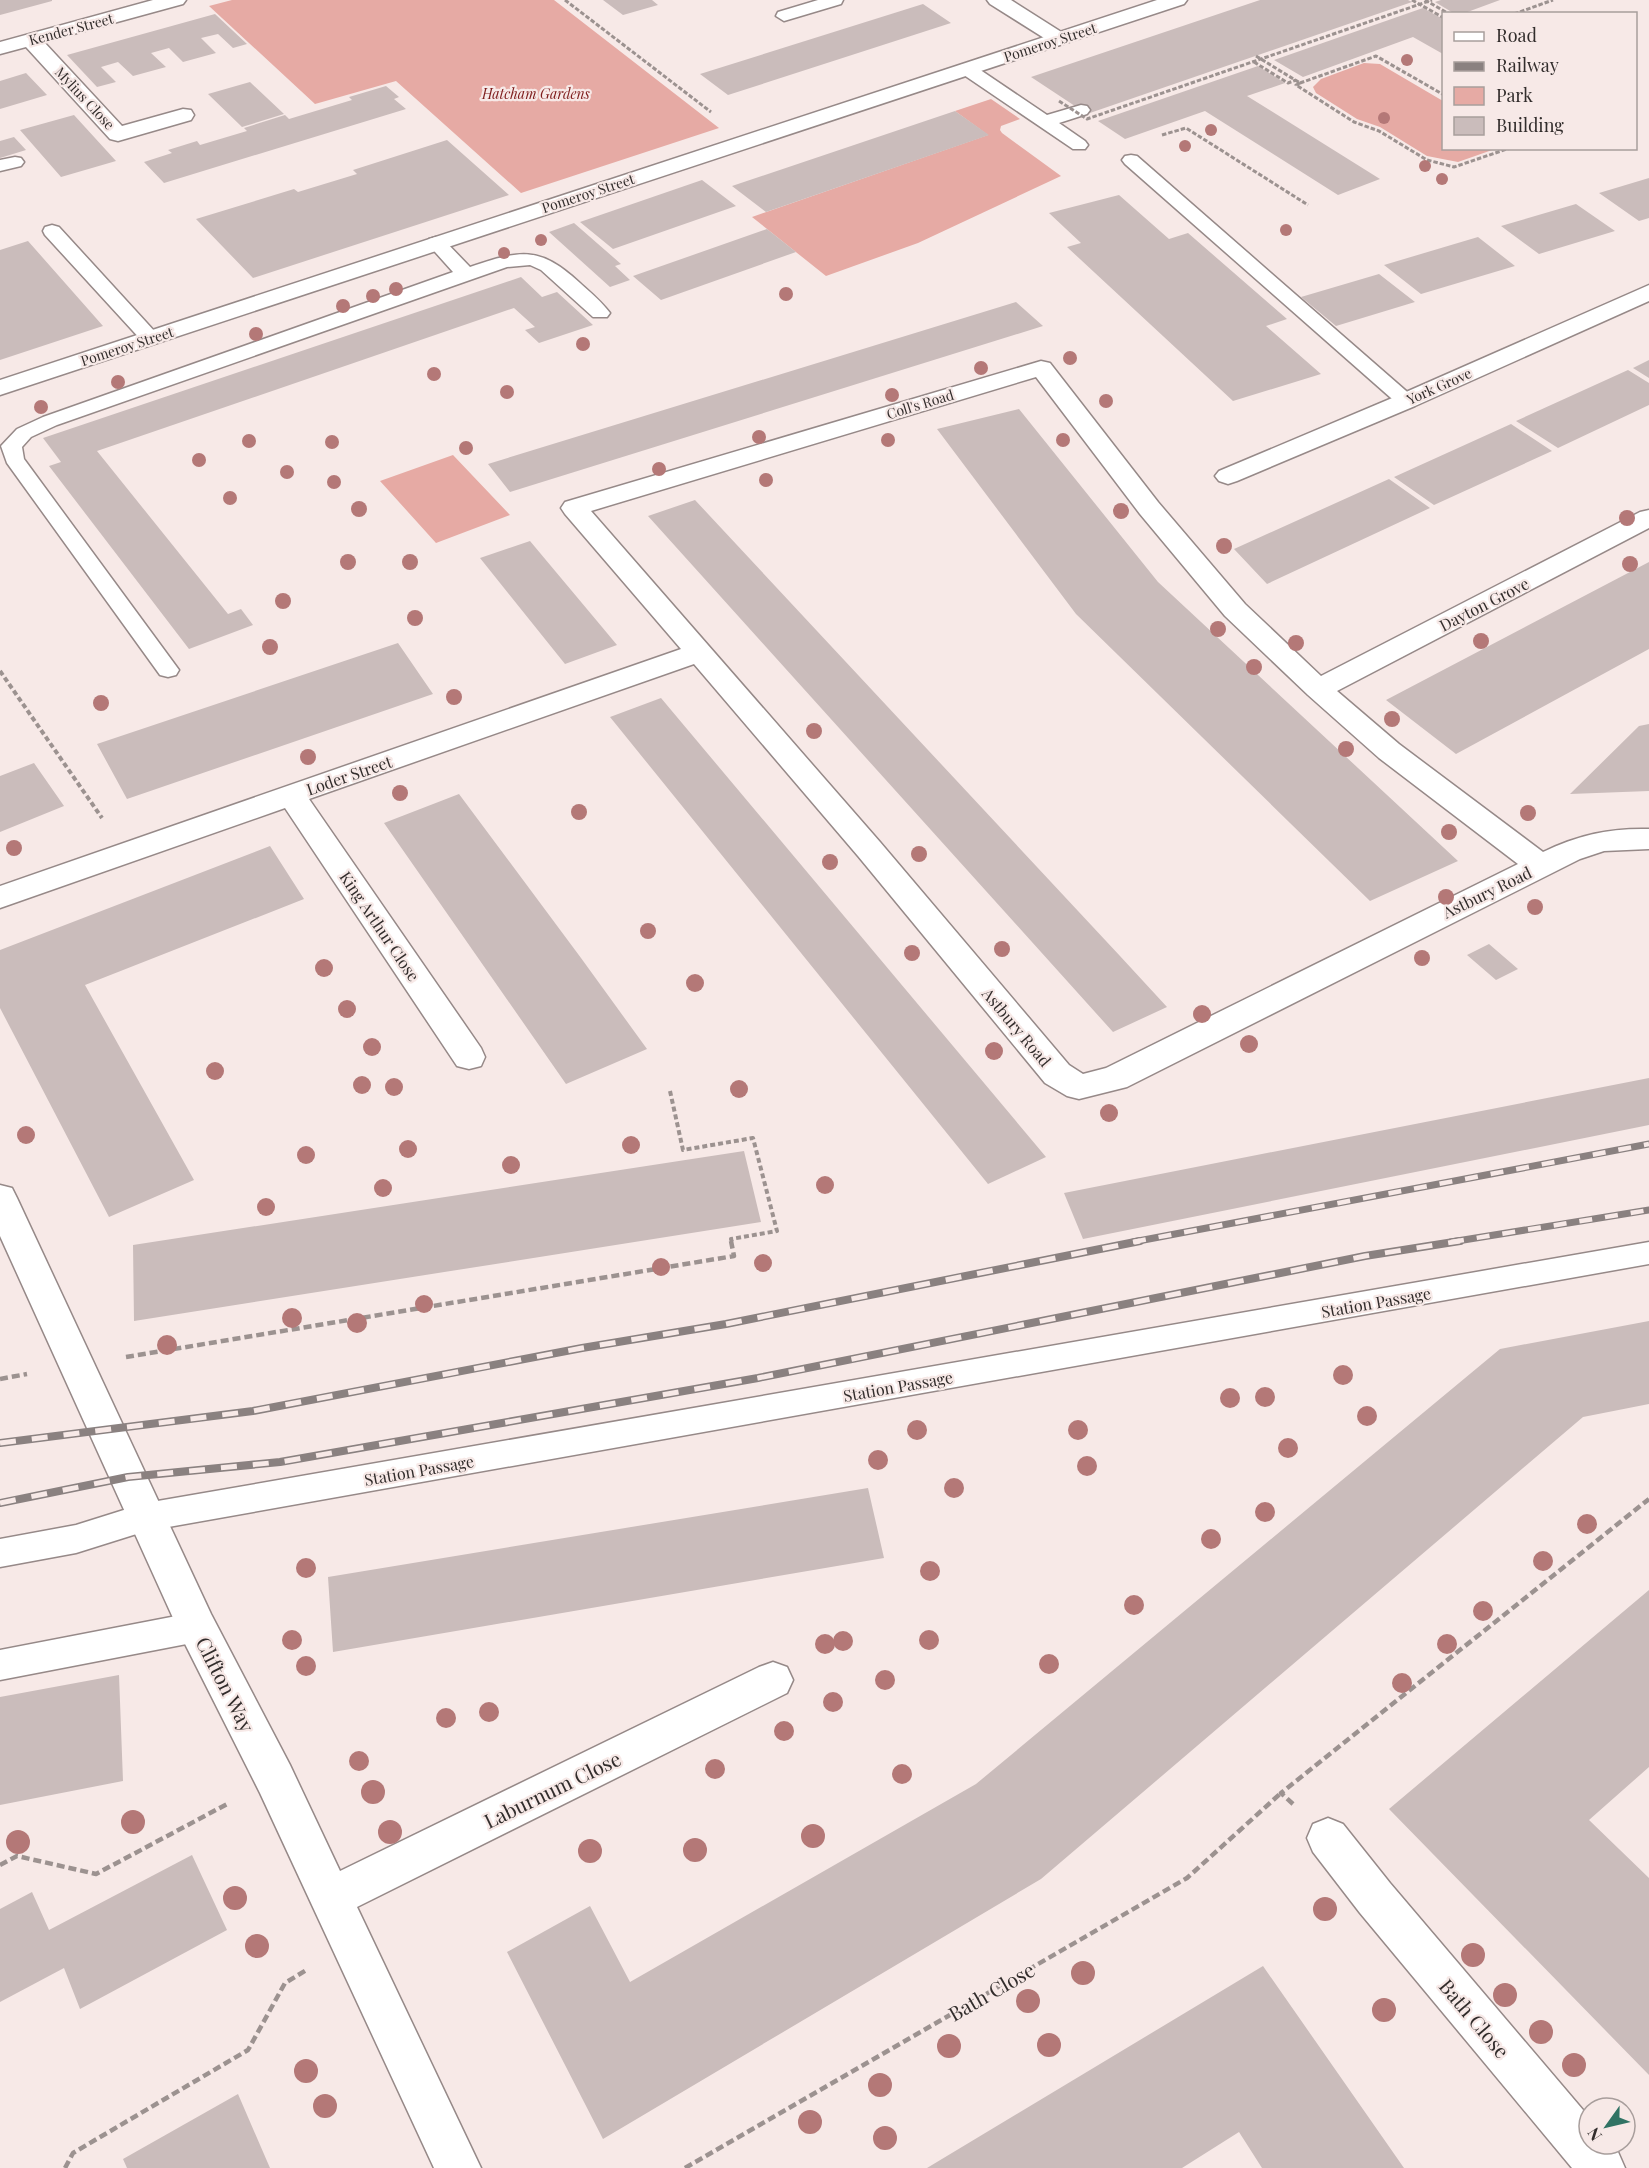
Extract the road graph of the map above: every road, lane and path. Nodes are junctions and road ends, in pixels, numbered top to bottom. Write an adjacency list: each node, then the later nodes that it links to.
1 (91, 0): 16 (street)
2 (176, 0): 16 (street, Kender Street)
3 (565, 0): 29 (path)
4 (835, 0): 14 (lane)
5 (997, 0): 17 (street)
6 (1177, 0): 17 (street, Pomeroy Street)
7 (1412, 0): 11 (path)
8 (1425, 0): 12 (path)
9 (1432, 0): 11 (path, bridge)
10 (1552, 0): 13 (path)
11 (1420, 4): 15 (path); 21 (path, bridge)
12 (1446, 12)
13 (1519, 12)
14 (784, 16)
15 (1442, 17)
16 (109, 18): 18 (street, Kender Street)
17 (1059, 39): 22 (street, Pomeroy Street)
18 (30, 40): 19 (street, Kender Street); 28 (street, Mylius Close)
19 (0, 48)
20 (1256, 56): 23 (path)
21 (1254, 62): 23 (path, bridge); 26 (path, bridge)
22 (967, 69): 30 (lane); 37 (street, Pomeroy Street)
23 (1296, 80): 24 (path)
24 (1300, 83): 25 (path); 33 (path)
25 (1442, 93)
26 (1059, 101)
27 (1081, 110): 30 (lane)
28 (183, 115)
29 (716, 116)
30 (1045, 122): 32 (lane)
31 (1152, 138): 35 (path)
32 (1078, 145)
33 (1504, 150)
34 (1131, 160): 43 (lane)
35 (1308, 205)
36 (52, 231): 41 (lane)
37 (436, 243): 38 (lane); 41 (street, Pomeroy Street)
38 (466, 274): 40 (lane); 44 (lane)
39 (1649, 292): 43 (street, York Grove)
40 (600, 313)
41 (150, 338): 42 (street, Pomeroy Street)
42 (0, 388)
43 (1406, 401): 45 (street, York Grove)
44 (7, 460): 48 (lane)
45 (1228, 476)
46 (1649, 518): 50 (street, Dayton Grove)
47 (698, 653): 50 (street, Coll's Road); 51 (street, Loder Street); 54 (street, Astbury Road)
48 (168, 670)
49 (0, 671): 53 (path)
50 (1318, 689): 54 (street, Astbury Road)
51 (291, 795): 53 (street, Loder Street); 56 (street, King Arthur Close)
52 (1649, 839): 54 (street, Astbury Road)
53 (126, 853): 55 (street, Loder Street)
54 (1541, 866)
55 (0, 897)
56 (469, 1057)
57 (670, 1091): 60 (path)
58 (0, 1198): 60 (street, Clifton Way)
59 (1649, 1253): 62 (lane, Station Passage)
60 (77, 1365): 62 (street, Clifton Way)
61 (1649, 1499): 68 (path, Bath Close)
62 (146, 1517): 63 (lane, Station Passage); 64 (street, Clifton Way)
63 (0, 1553)
64 (197, 1626): 65 (lane); 67 (street, Clifton Way)
65 (0, 1665)
66 (773, 1680): 71 (street, Laburnum Close)
67 (275, 1779): 70 (path); 71 (street, Clifton Way)
68 (1281, 1793): 69 (path); 75 (path, Bath Close)
69 (1328, 1838): 76 (street, Bath Close)
70 (0, 1865)
71 (331, 1898): 72 (street, Clifton Way)
72 (352, 1944): 73 (path); 74 (street, Clifton Way)
73 (65, 2168)
74 (458, 2168)
75 (685, 2168)
76 (1602, 2168)

